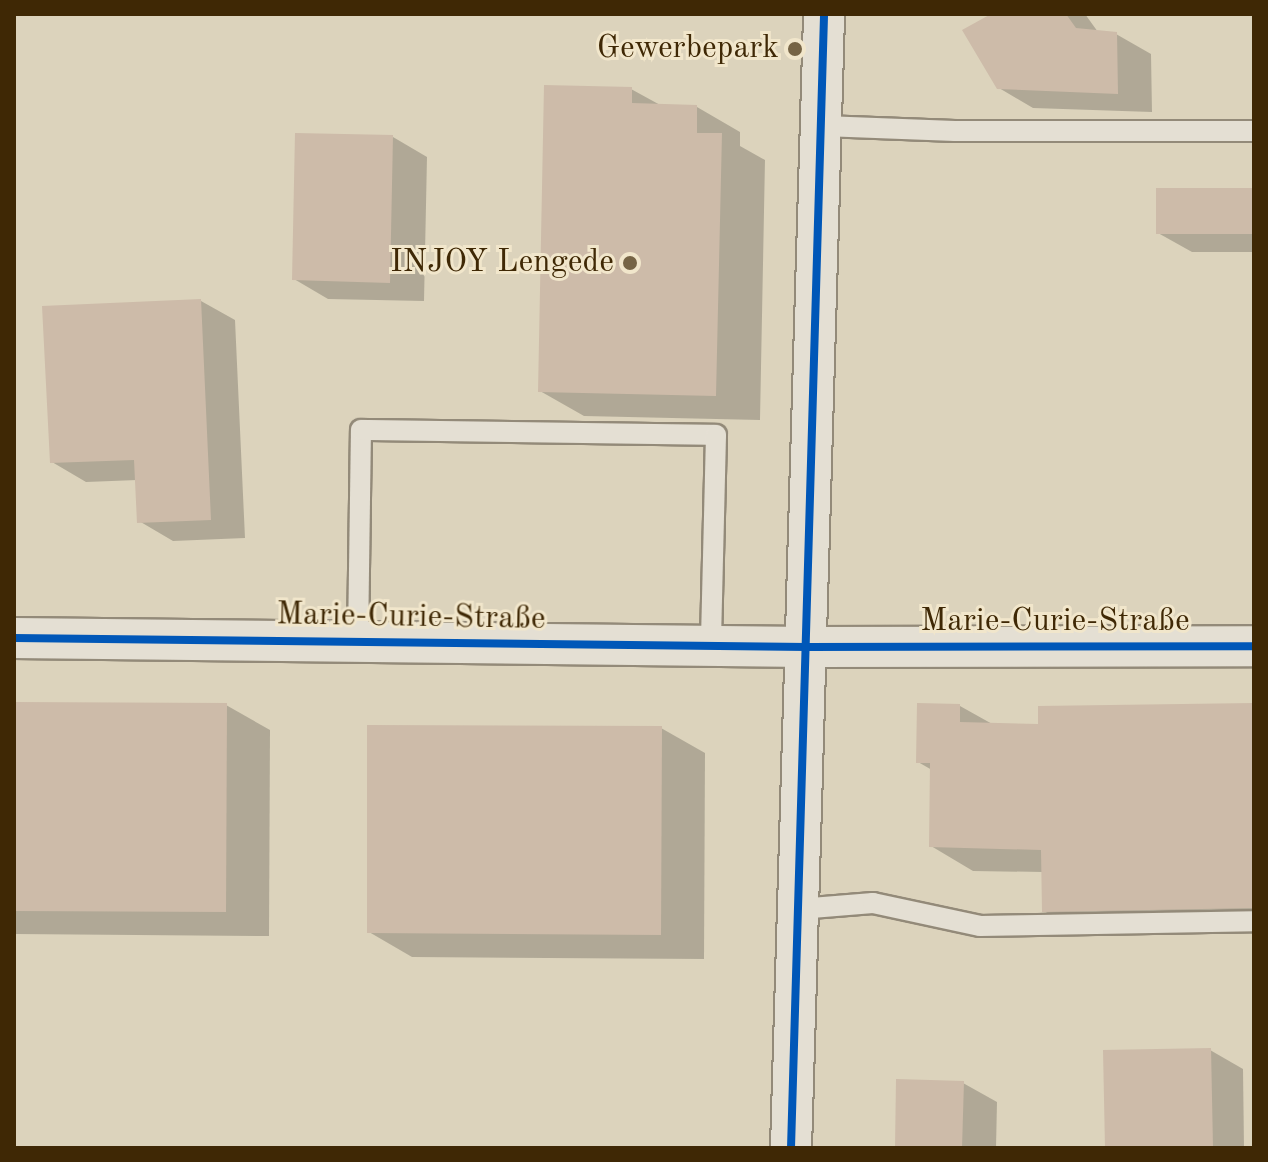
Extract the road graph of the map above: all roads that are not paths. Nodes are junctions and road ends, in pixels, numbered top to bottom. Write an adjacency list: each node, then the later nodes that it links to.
1 (824, 14): 2 (street)
2 (823, 126): 3 (lane); 8 (street)
3 (1254, 131)
4 (14, 638): 5 (street, Marie-Curie-Straße)
5 (358, 642): 6 (street, Marie-Curie-Straße); 6 (lane)
6 (711, 646): 8 (street, Marie-Curie-Straße)
7 (1254, 646): 8 (street, Marie-Curie-Straße)
8 (807, 647): 9 (street)
9 (799, 909): 10 (lane); 11 (street)
10 (1254, 921)
11 (791, 1148)

